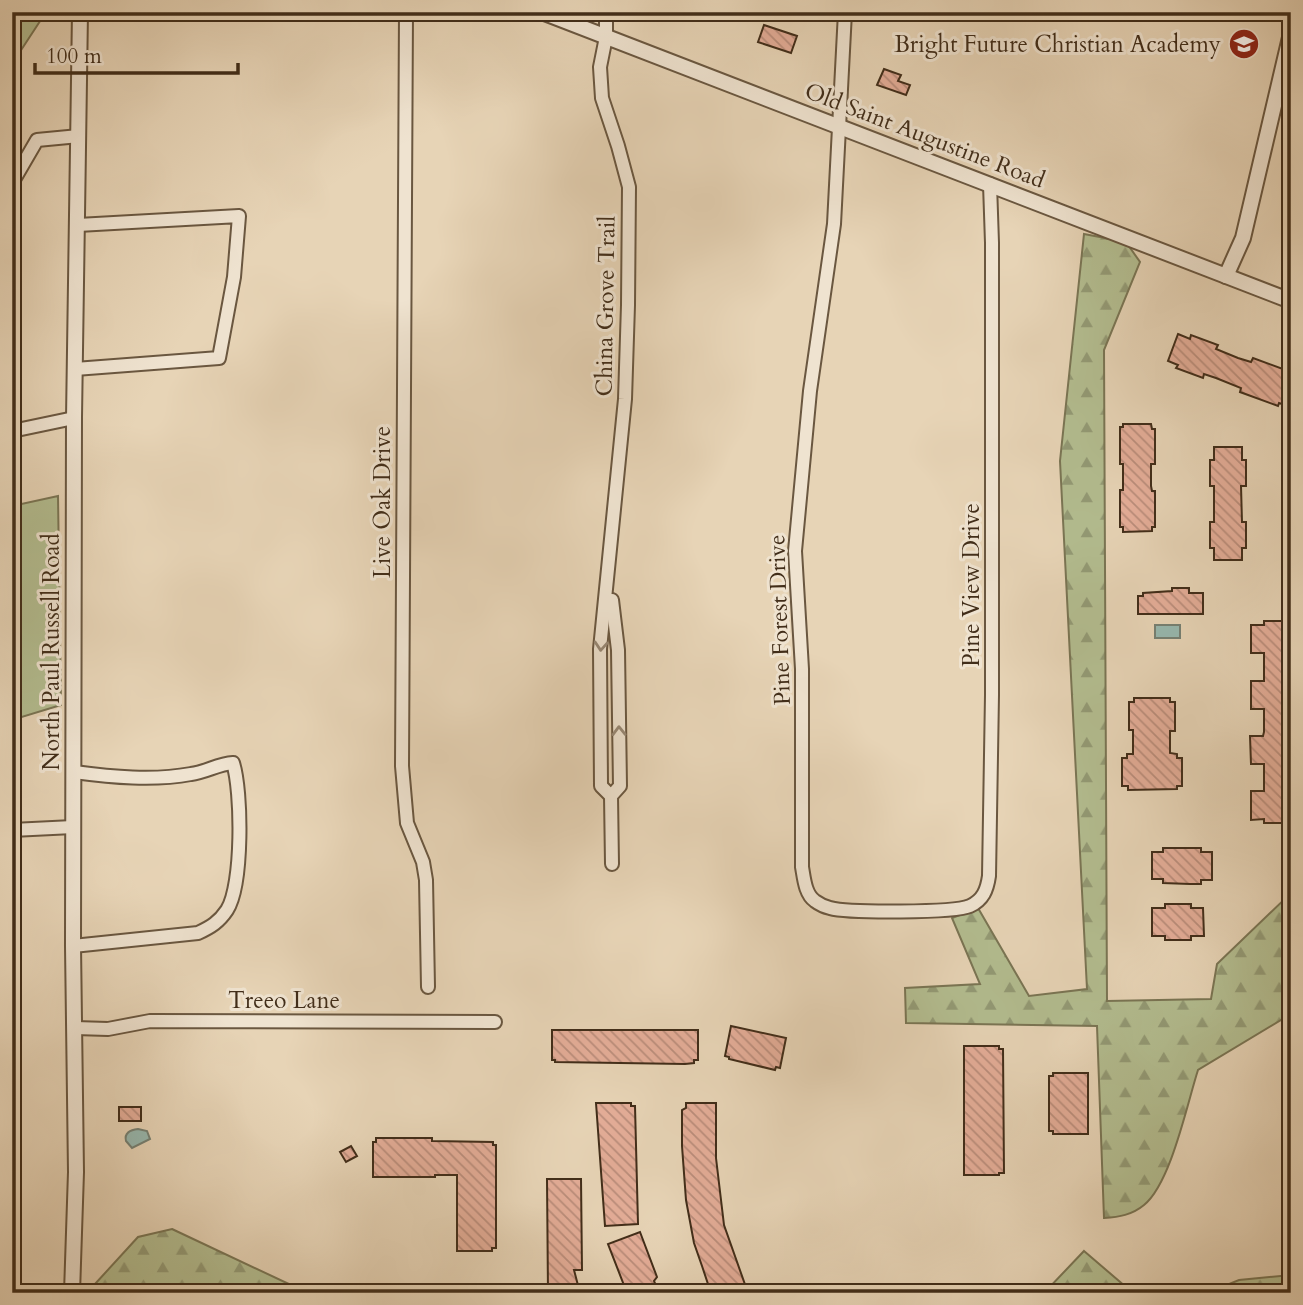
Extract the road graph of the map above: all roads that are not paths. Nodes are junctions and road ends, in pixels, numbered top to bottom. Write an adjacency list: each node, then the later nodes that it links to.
1 (80, 12): 9 (street, North Paul Russell Road)
2 (406, 12): 26 (street, Live Oak Drive)
3 (542, 12): 7 (street, Old Saint Augustine Road)
4 (606, 12): 7 (street, China Grove Trail)
5 (845, 12): 8 (street, Pine Forest Drive)
6 (1291, 33): 13 (street)
7 (606, 37): 8 (street, Old Saint Augustine Road); 18 (street, China Grove Trail)
8 (839, 127): 11 (street, Old Saint Augustine Road); 24 (street, Pine Forest Drive)
9 (79, 136): 10 (street); 12 (street, North Paul Russell Road)
10 (12, 183)
11 (990, 184): 13 (street, Old Saint Augustine Road); 24 (street, Pine View Drive)
12 (78, 225): 15 (street, North Paul Russell Road); 15 (street)
13 (1226, 276): 14 (street, Old Saint Augustine Road)
14 (1291, 301)
15 (75, 369): 16 (street, North Paul Russell Road)
16 (74, 418): 17 (street); 19 (street, North Paul Russell Road)
17 (12, 432)
18 (609, 579): 20 (street, China Grove Trail, one-way to 18); 20 (street, China Grove Trail, one-way to 20)
19 (74, 772): 21 (street, North Paul Russell Road); 25 (street)
20 (611, 796): 23 (street, China Grove Trail)
21 (73, 827): 22 (street); 25 (street, North Paul Russell Road)
22 (12, 830)
23 (612, 864)
24 (899, 911)
25 (73, 946): 28 (street, North Paul Russell Road)
26 (428, 987)
27 (495, 1022): 28 (street, Treeo Lane)
28 (75, 1028): 29 (street, North Paul Russell Road)
29 (72, 1293)

